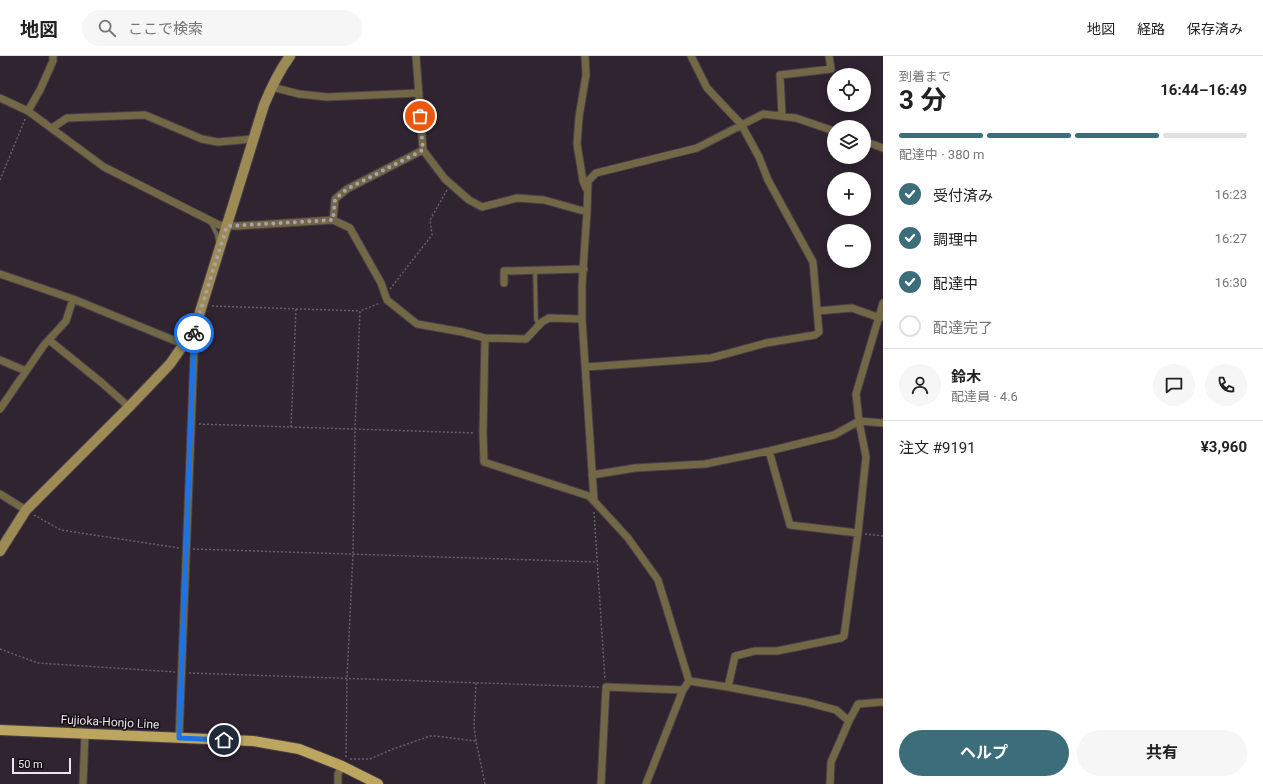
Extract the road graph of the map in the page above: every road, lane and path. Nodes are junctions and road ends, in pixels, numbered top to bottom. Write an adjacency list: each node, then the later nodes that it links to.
1 (54, 56): 10 (street)
2 (290, 56): 7 (street)
3 (416, 56): 8 (street)
4 (585, 56): 21 (street)
5 (691, 56): 12 (street)
6 (829, 56): 11 (street)
7 (272, 87): 8 (street); 15 (street)
8 (419, 94): 18 (street)
9 (0, 98): 10 (street)
10 (28, 111): 13 (street); 19 (path)
11 (782, 116): 12 (street); 14 (street)
12 (740, 124): 21 (street); 37 (street)
13 (52, 128): 15 (street); 24 (street)
14 (827, 129)
15 (253, 139): 25 (street)
16 (871, 144): 17 (street)
17 (883, 148)
18 (423, 150): 20 (street); 23 (street)
19 (0, 180)
20 (451, 184): 22 (street); 31 (path)
21 (588, 191): 22 (street)
22 (588, 212): 27 (street)
23 (333, 220): 25 (street); 31 (street)
24 (210, 222): 25 (street); 26 (lane)
25 (227, 226): 26 (street)
26 (219, 253): 34 (street)
27 (584, 269): 28 (street); 39 (street)
28 (535, 270): 30 (street); 40 (lane)
29 (0, 274): 32 (street)
30 (504, 283)
31 (386, 298): 36 (path); 42 (street)
32 (73, 299): 43 (street); 44 (street)
33 (883, 304): 38 (street)
34 (202, 306): 35 (path); 41 (street)
35 (296, 309): 36 (path); 53 (path)
36 (360, 311): 54 (path)
37 (817, 311): 38 (street); 46 (street)
38 (880, 318): 50 (street)
39 (582, 319): 40 (street); 46 (street)
40 (539, 325): 42 (street)
41 (195, 328): 44 (street); 51 (street)
42 (486, 338): 55 (street)
43 (49, 340): 47 (street); 48 (street)
44 (183, 344): 48 (street)
45 (0, 360): 47 (street)
46 (586, 367): 57 (street)
47 (26, 371): 49 (street)
48 (129, 408): 60 (street)
49 (0, 409)
50 (859, 421): 52 (street); 56 (street); 61 (street)
51 (191, 424): 53 (path); 63 (street)
52 (883, 424)
53 (291, 427): 54 (path)
54 (355, 429): 55 (path); 65 (path)
55 (483, 433): 59 (street)
56 (769, 451): 57 (street); 61 (street)
57 (592, 475): 59 (street)
58 (0, 494): 60 (street)
59 (594, 502): 66 (path); 70 (street)
60 (26, 510): 63 (path); 64 (street)
61 (858, 533): 62 (path); 73 (street)
62 (883, 536)
63 (186, 549): 65 (path); 68 (street)
64 (0, 551)
65 (353, 553): 66 (path); 69 (path)
66 (597, 562): 72 (path)
67 (0, 649): 68 (path)
68 (182, 672): 69 (path); 79 (street)
69 (347, 678): 71 (path); 80 (path)
70 (689, 681): 73 (street); 74 (street)
71 (476, 683): 72 (path); 80 (path)
72 (606, 687): 74 (street); 86 (street)
73 (728, 687): 76 (street)
74 (683, 690): 87 (street)
75 (883, 702): 76 (street)
76 (848, 721): 88 (street)
77 (0, 730): 78 (main road, Fujioka-Honjo Line)
78 (85, 734): 79 (main road, Fujioka-Honjo Line); 82 (street)
79 (179, 738): 81 (main road, Fujioka-Honjo Line)
80 (476, 741): 85 (path)
81 (342, 766): 83 (street); 84 (main road, Fujioka-Honjo Line)
82 (83, 784)
83 (338, 784)
84 (378, 784)
85 (485, 784)
86 (602, 784)
87 (646, 784)
88 (830, 784)

